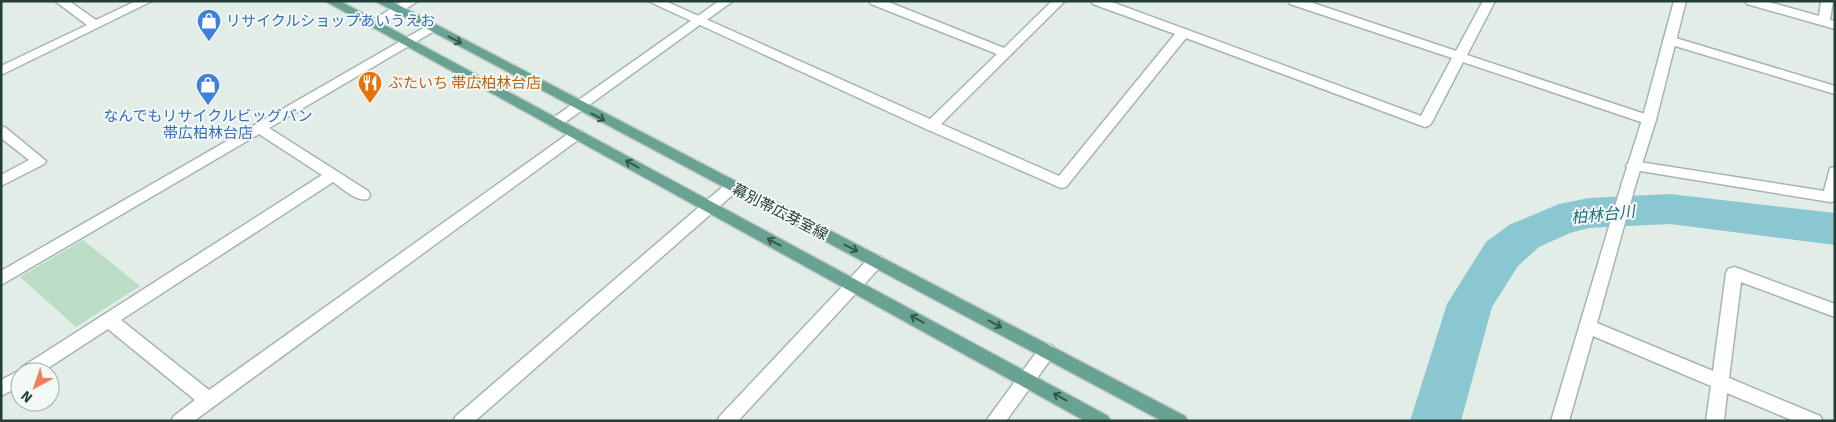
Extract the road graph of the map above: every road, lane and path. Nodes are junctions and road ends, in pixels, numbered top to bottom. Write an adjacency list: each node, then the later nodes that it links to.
1 (61, 1): 20 (street)
2 (146, 1): 20 (street)
3 (331, 1): 19 (main road, 幕別帯広芽室線)
4 (381, 1): 16 (main road, 幕別帯広芽室線)
5 (412, 1): 16 (street)
6 (654, 1): 17 (street)
7 (727, 1): 17 (street)
8 (875, 1): 25 (street)
9 (1058, 1): 25 (street)
10 (1097, 1): 22 (street)
11 (1294, 1): 26 (street)
12 (1489, 1): 26 (street)
13 (1680, 1): 23 (street)
14 (1752, 1): 18 (street)
15 (1827, 1): 18 (street)
16 (398, 10): 19 (street); 21 (main road, 幕別帯広芽室線)
17 (698, 22): 29 (street); 32 (street)
18 (1830, 23)
19 (373, 24): 24 (main road, 幕別帯広芽室線)
20 (96, 25): 27 (street)
21 (432, 27): 24 (street); 29 (main road, 幕別帯広芽室線, one-way to 29)
22 (1183, 33): 26 (street); 32 (street)
23 (1669, 40): 28 (street); 30 (street)
24 (408, 42): 31 (main road, 幕別帯広芽室線); 33 (street)
25 (1006, 53): 32 (street)
26 (1459, 57): 30 (street)
27 (1, 71)
28 (1835, 90)
29 (578, 106): 31 (street); 40 (main road, 幕別帯広芽室線, one-way to 40)
30 (1649, 120): 36 (street)
31 (554, 122): 35 (main road, 幕別帯広芽室線)
32 (931, 126)
33 (259, 128): 38 (street); 44 (street)
34 (1, 131): 39 (street)
35 (577, 134): 42 (main road, 幕別帯広芽室線, one-way to 35); 53 (street)
36 (1633, 166): 37 (street); 48 (street)
37 (1835, 172)
38 (332, 176): 41 (street); 47 (street)
39 (1, 181)
40 (732, 188): 42 (street); 43 (main road, 幕別帯広芽室線, one-way to 43)
41 (363, 195)
42 (710, 207): 45 (main road, 幕別帯広芽室線, one-way to 42); 55 (street)
43 (876, 261): 45 (street); 49 (main road, 幕別帯広芽室線, one-way to 49)
44 (1, 279)
45 (854, 285): 51 (main road, 幕別帯広芽室線, one-way to 45); 56 (street)
46 (1835, 312): 52 (street)
47 (109, 320): 50 (street); 53 (street)
48 (1586, 326): 52 (street); 60 (street)
49 (1047, 351): 51 (street); 59 (main road, 幕別帯広芽室線)
50 (44, 362)
51 (1026, 379): 57 (street); 58 (main road, 幕別帯広芽室線, one-way to 51)
52 (1721, 382): 61 (street); 62 (street)
53 (208, 400): 54 (street)
54 (180, 421)
55 (462, 421)
56 (726, 421)
57 (995, 421)
58 (1102, 421)
59 (1179, 421)
60 (1560, 421)
61 (1715, 421)
62 (1814, 421)

